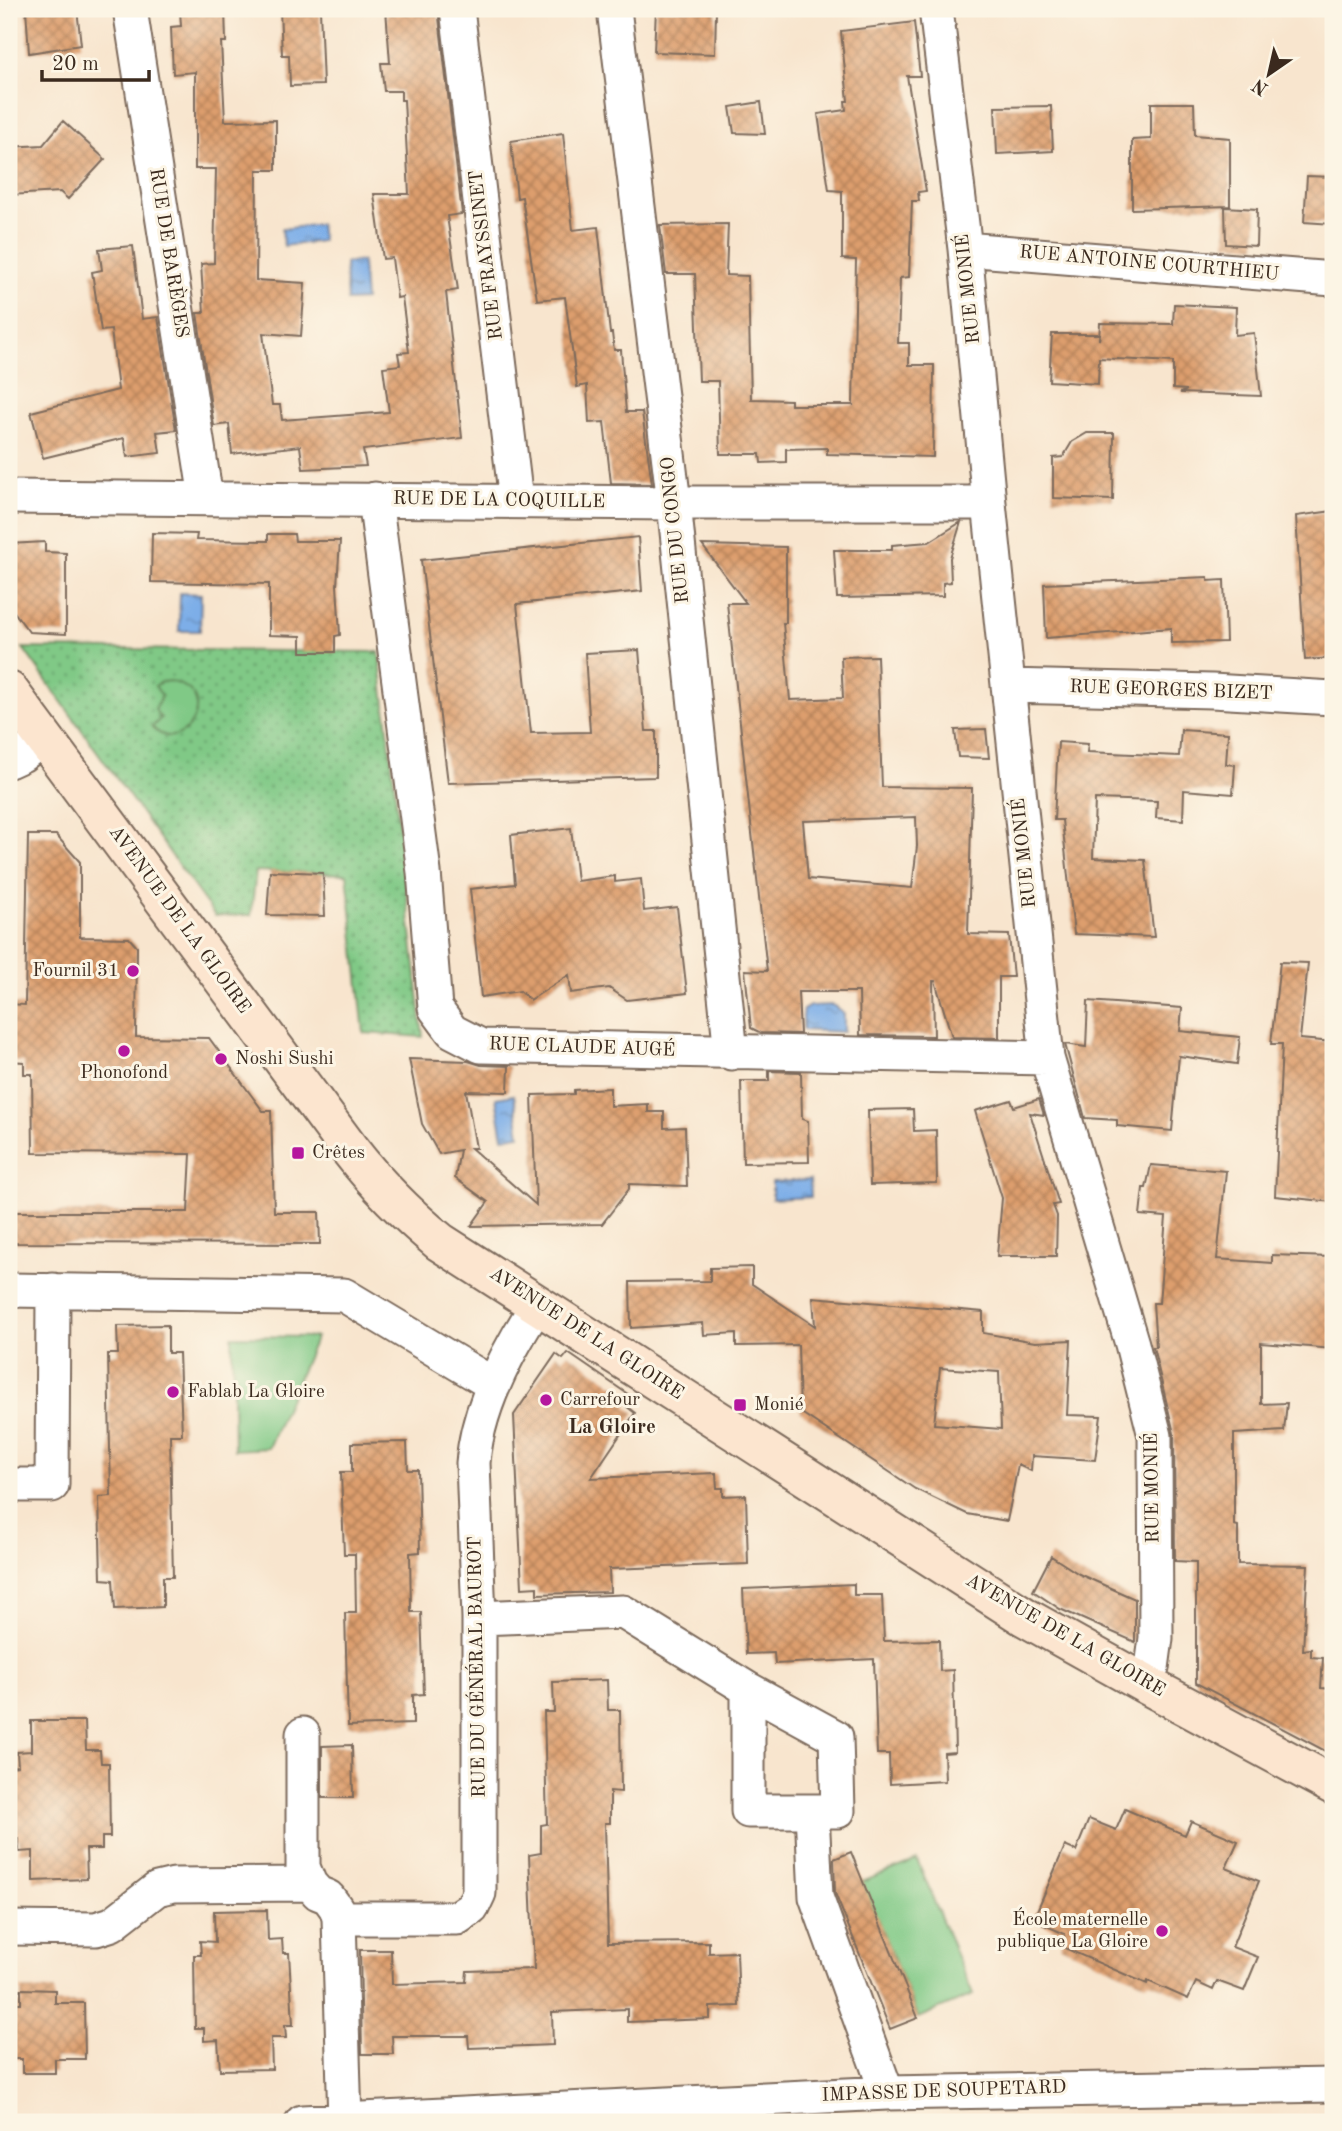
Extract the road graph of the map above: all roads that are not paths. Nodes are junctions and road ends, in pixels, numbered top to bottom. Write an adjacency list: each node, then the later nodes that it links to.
1 (130, 9): 8 (street, RUE DE BARÈGES)
2 (457, 9): 10 (street, RUE FRAYSSINET)
3 (614, 9): 11 (street, RUE DU CONGO)
4 (936, 9): 5 (street, RUE MONIÉ)
5 (965, 249): 6 (street, RUE ANTOINE COURTHIEU); 12 (street, RUE MONIÉ)
6 (1333, 279)
7 (9, 497): 8 (street, RUE DE LA COQUILLE)
8 (206, 498): 9 (street, RUE DE LA COQUILLE)
9 (375, 499): 10 (street, RUE DE LA COQUILLE); 18 (street, RUE CLAUDE AUGÉ)
10 (516, 501): 11 (street, RUE DE LA COQUILLE)
11 (674, 503): 12 (street, RUE DE LA COQUILLE); 18 (street, RUE DU CONGO)
12 (989, 503): 13 (street, RUE MONIÉ)
13 (1008, 686): 15 (street, RUE GEORGES BIZET); 19 (street, RUE MONIÉ)
14 (9, 691): 16 (street, AVENUE DE LA GLOIRE)
15 (1333, 698)
16 (44, 738): 17 (street); 22 (street, AVENUE DE LA GLOIRE)
17 (9, 761)
18 (731, 1053): 19 (street, RUE CLAUDE AUGÉ)
19 (1047, 1058): 26 (street, RUE MONIÉ)
20 (9, 1290): 21 (street)
21 (53, 1290): 23 (street); 24 (street)
22 (538, 1304): 23 (street, RUE DU GÉNÉRAL BAUROT); 26 (street, AVENUE DE LA GLOIRE)
23 (494, 1385): 25 (street, RUE DU GÉNÉRAL BAUROT)
24 (9, 1485)
25 (479, 1618): 27 (street); 32 (street, RUE DU GÉNÉRAL BAUROT)
26 (1145, 1684): 29 (street, AVENUE DE LA GLOIRE)
27 (748, 1689): 30 (street); 30 (street)
28 (303, 1734): 31 (street)
29 (1333, 1785)
30 (812, 1811): 35 (street)
31 (310, 1884): 32 (street); 33 (street)
32 (339, 1918): 36 (street)
33 (9, 1928)
34 (1333, 2085): 35 (street, IMPASSE DE SOUPETARD)
35 (887, 2092): 36 (street, IMPASSE DE SOUPETARD)
36 (345, 2121): 37 (street, IMPASSE DE SOUPETARD)
37 (302, 2122)

